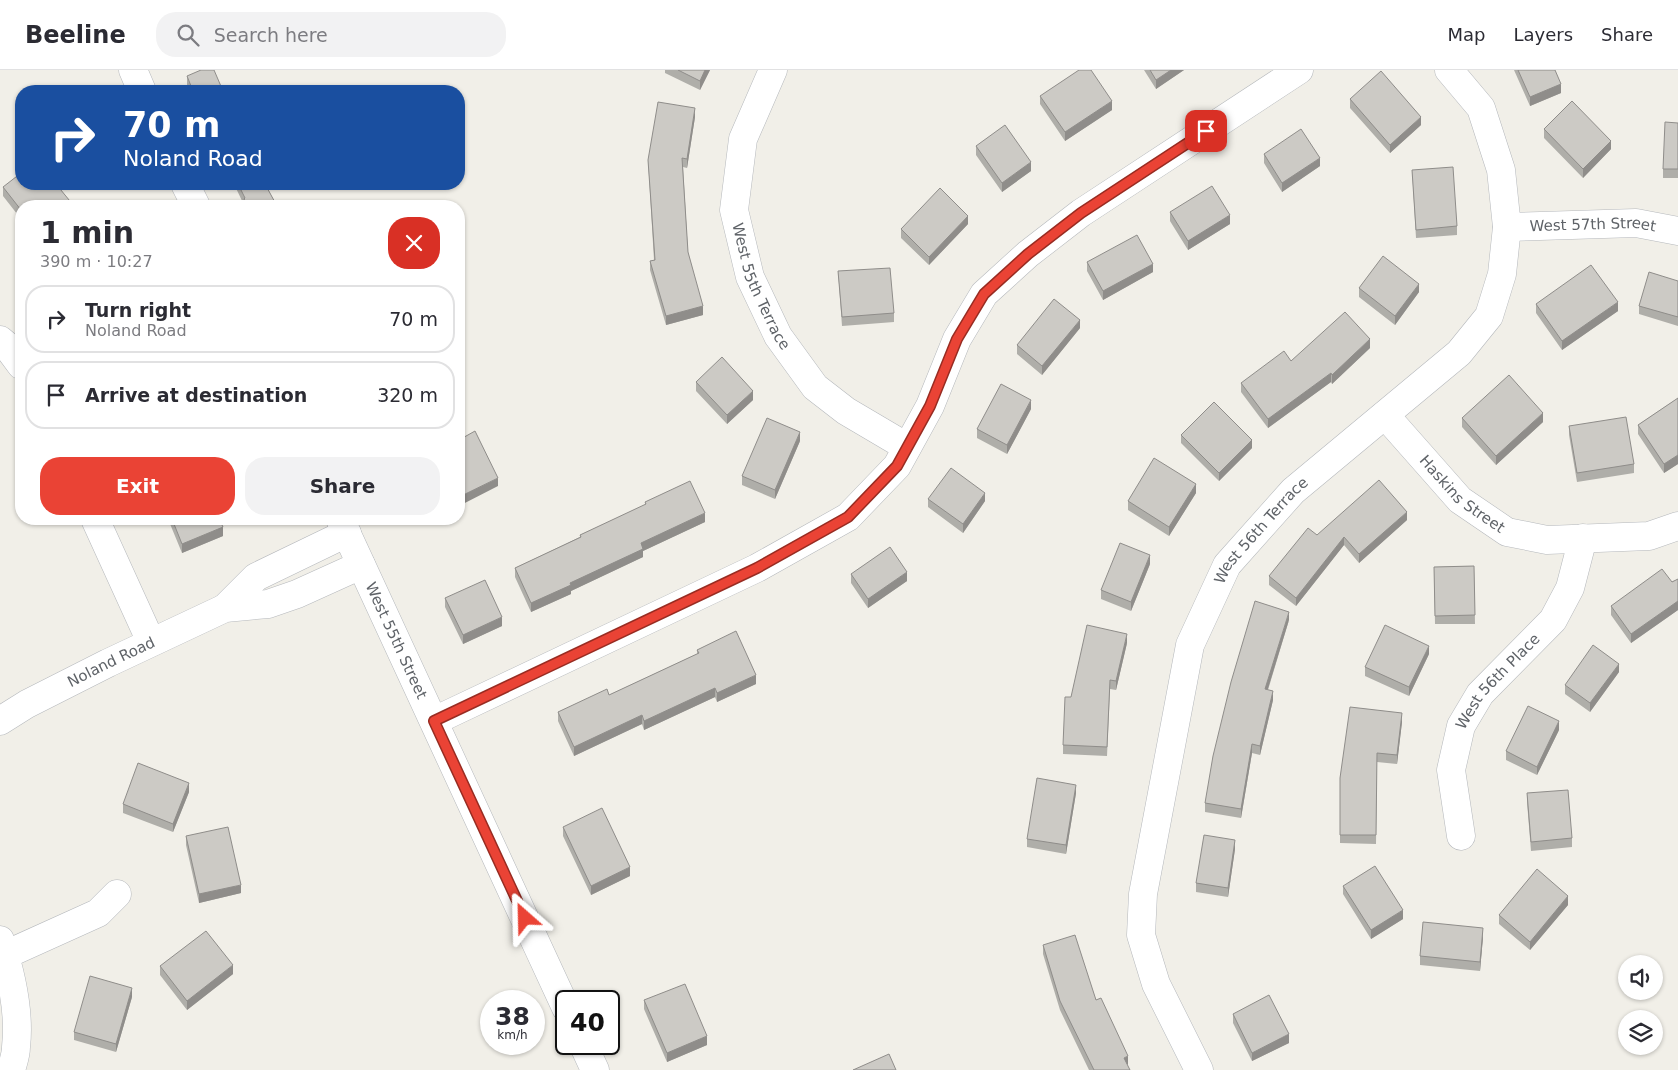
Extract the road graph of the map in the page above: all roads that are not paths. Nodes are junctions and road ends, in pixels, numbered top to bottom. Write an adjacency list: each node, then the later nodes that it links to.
1 (133, 70): 5 (street)
2 (773, 70): 11 (street, West 55th Terrace)
3 (1299, 70): 11 (street)
4 (1449, 70): 6 (street, West 56th Terrace)
5 (139, 85)
6 (1507, 227): 7 (street, West 57th Street); 10 (street, West 56th Terrace)
7 (1678, 231)
8 (0, 340): 9 (street)
9 (15, 358)
10 (1385, 415): 15 (street, Haskins Street); 28 (street, West 56th Terrace)
11 (907, 447): 20 (street)
12 (98, 525): 18 (street)
13 (343, 526): 16 (street, West 55th Street); 17 (street, Noland Road)
14 (1678, 526): 15 (street, Haskins Street)
15 (1583, 538): 21 (street, West 56th Place)
16 (361, 565): 17 (street, Noland Road); 20 (street, West 55th Street)
17 (225, 608): 18 (street, Noland Road)
18 (151, 642): 19 (street, Noland Road)
19 (0, 721)
20 (434, 721): 24 (street, West 55th Street)
21 (1461, 836)
22 (118, 894): 23 (street)
23 (3, 947): 26 (street)
24 (558, 990)
25 (588, 1055): 27 (street)
26 (11, 1070)
27 (595, 1070)
28 (1199, 1070)

